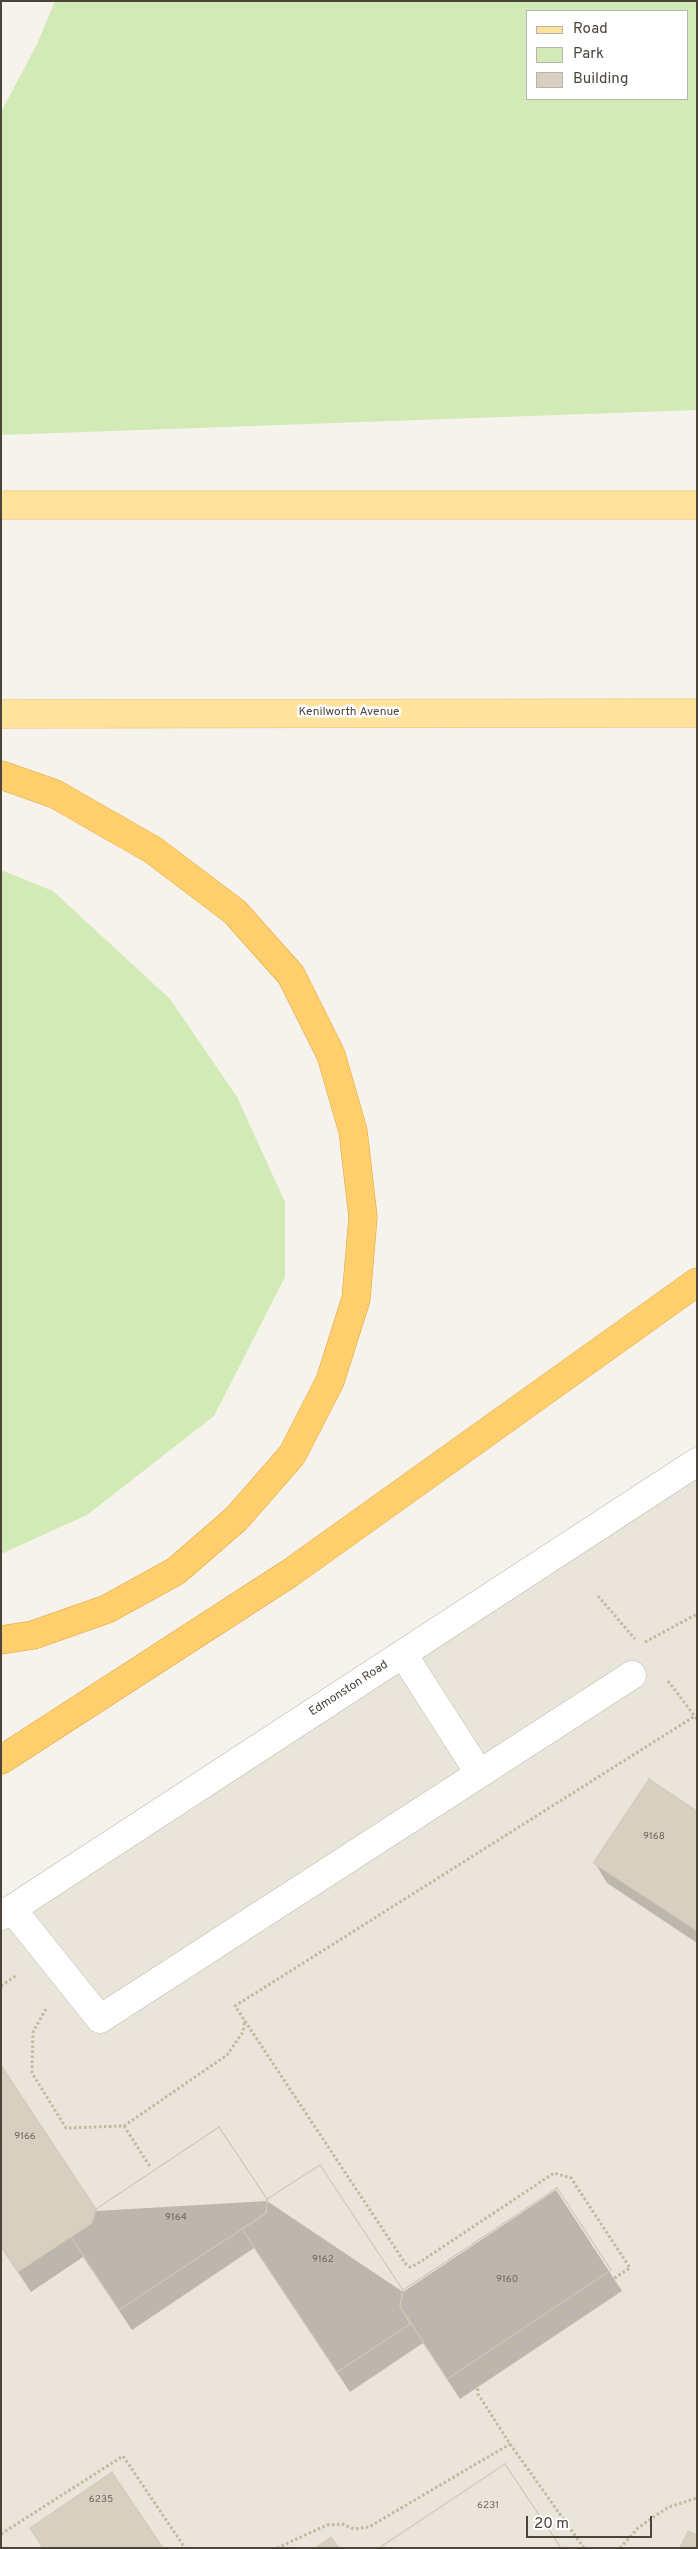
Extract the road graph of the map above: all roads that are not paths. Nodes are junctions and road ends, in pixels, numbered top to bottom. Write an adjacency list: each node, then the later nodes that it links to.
1 (1, 505): 2 (main road)
2 (697, 505)
3 (697, 713): 4 (main road, Kenilworth Avenue)
4 (1, 714)
5 (1, 775): 8 (highway)
6 (697, 1282): 11 (highway)
7 (697, 1462): 9 (street, Edmonston Road)
8 (1, 1640)
9 (403, 1654): 12 (street); 13 (street, Edmonston Road)
10 (632, 1674): 12 (street)
11 (1, 1760)
12 (479, 1773): 13 (street)
13 (7, 1912)

